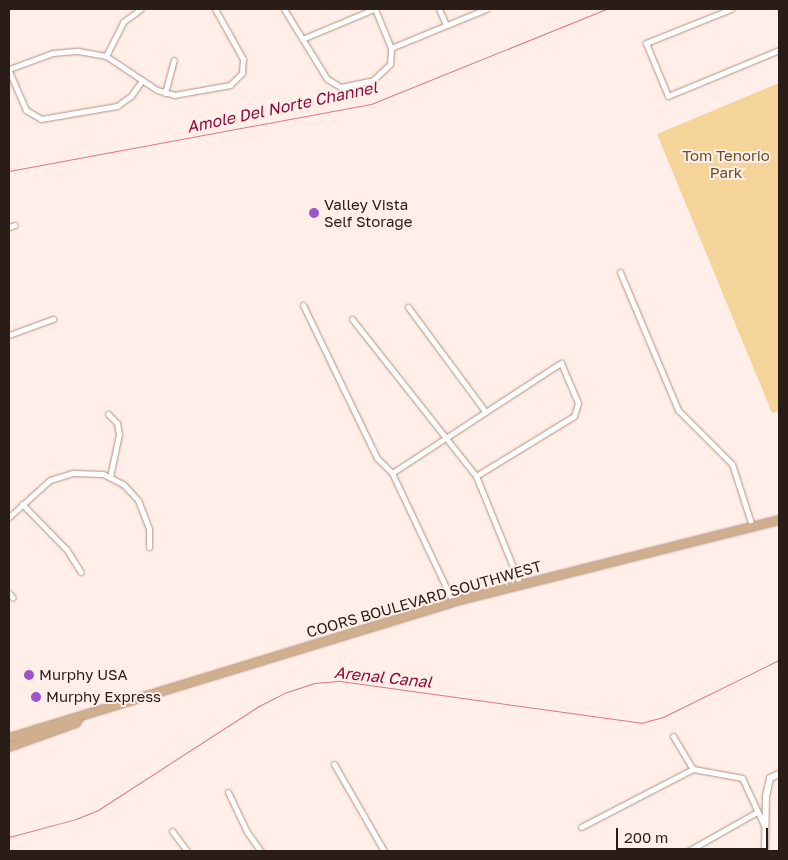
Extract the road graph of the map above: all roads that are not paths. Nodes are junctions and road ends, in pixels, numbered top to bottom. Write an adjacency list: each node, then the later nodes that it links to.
1 (141, 9): 12 (street)
2 (215, 9): 16 (street)
3 (284, 9): 9 (street)
4 (374, 9): 9 (street); 10 (street)
5 (439, 9): 8 (street)
6 (486, 9): 8 (street)
7 (731, 9): 11 (street)
8 (446, 25): 10 (street)
9 (302, 38): 10 (street)
10 (391, 48)
11 (779, 50)
12 (106, 56): 14 (street); 15 (street)
13 (174, 60): 16 (street)
14 (9, 70): 15 (street)
15 (142, 80): 16 (street)
16 (165, 93)
17 (15, 225): 18 (street)
18 (9, 227)
19 (620, 272): 34 (street)
20 (303, 305): 28 (street)
21 (408, 307): 25 (street)
22 (53, 319): 24 (street)
23 (352, 319): 27 (street)
24 (9, 335)
25 (485, 411): 27 (street); 29 (street)
26 (108, 414): 30 (street)
27 (445, 438): 28 (street); 29 (street)
28 (392, 473): 40 (street)
29 (476, 476): 37 (street)
30 (110, 477): 31 (street); 35 (street)
31 (22, 504): 32 (street); 36 (street)
32 (9, 518)
33 (779, 520): 34 (main road, COORS BOULEVARD SOUTHWEST)
34 (752, 526): 37 (main road, COORS BOULEVARD SOUTHWEST)
35 (149, 547)
36 (81, 572)
37 (520, 584): 40 (main road, COORS BOULEVARD SOUTHWEST)
38 (9, 593): 39 (street)
39 (13, 598)
40 (453, 602): 41 (main road, COORS BOULEVARD SOUTHWEST)
41 (80, 717): 43 (main road, COORS BOULEVARD SOUTHWEST); 44 (main road, COORS BOULEVARD SOUTHWEST)
42 (673, 736): 46 (street)
43 (9, 738)
44 (9, 747)
45 (334, 764): 55 (street)
46 (693, 769): 49 (street); 51 (street)
47 (779, 774): 50 (street)
48 (228, 792): 54 (street)
49 (757, 812): 50 (street); 56 (street)
50 (764, 825): 57 (street)
51 (582, 826)
52 (172, 831): 53 (street)
53 (187, 851)
54 (261, 851)
55 (384, 851)
56 (688, 851)
57 (765, 851)

